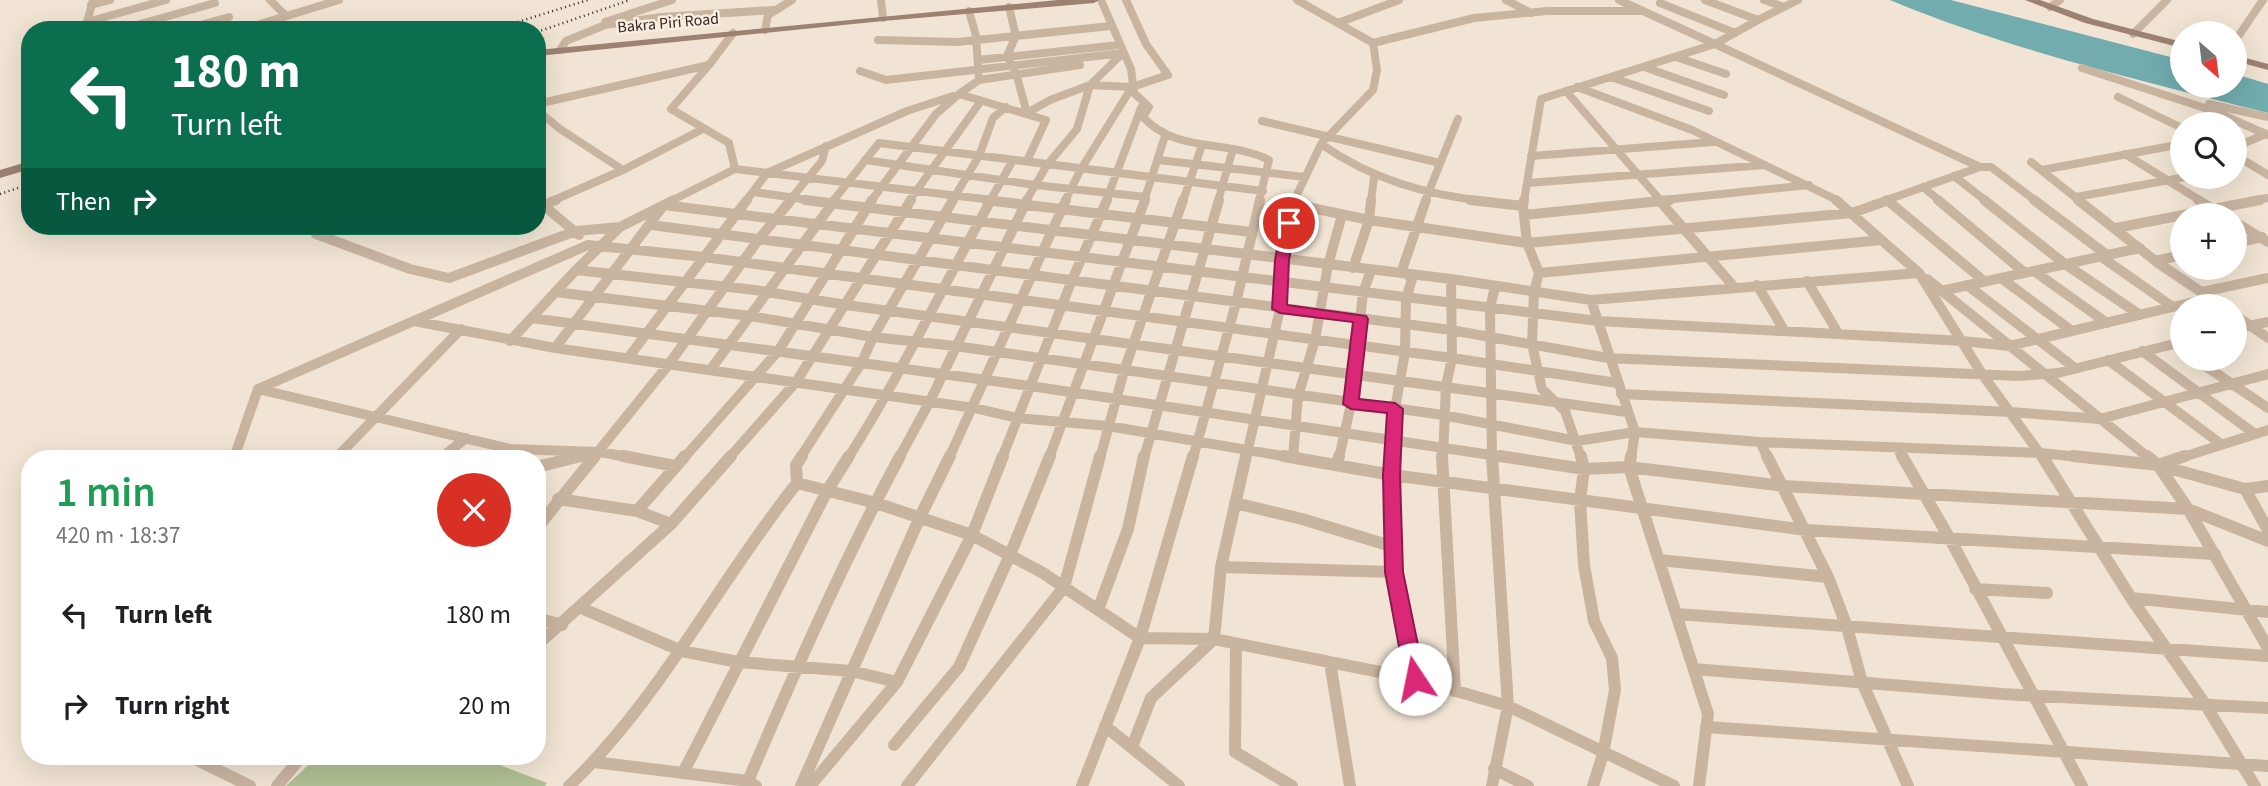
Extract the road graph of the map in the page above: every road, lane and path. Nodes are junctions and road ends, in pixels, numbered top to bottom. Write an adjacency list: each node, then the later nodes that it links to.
1 (110, 0): 25 (street)
2 (166, 0): 38 (street)
3 (270, 0): 33 (street)
4 (339, 0): 24 (street)
5 (672, 0): 45 (street)
6 (792, 0): 29 (street)
7 (881, 0): 35 (street)
8 (1094, 0): 22 (street, Bakra Piri Road)
9 (1101, 0): 46 (street)
10 (1126, 0): 77 (street)
11 (1297, 0): 43 (street)
12 (1399, 0): 43 (street)
13 (1506, 0): 32 (street)
14 (1619, 0): 31 (street)
15 (1705, 0): 36 (street)
16 (1764, 0): 28 (street)
17 (1798, 0): 28 (street)
18 (2030, 0): 26 (street)
19 (2167, 0): 50 (street)
20 (2263, 0): 44 (street)
21 (214, 1): 34 (street); 39 (street)
22 (1061, 1): 27 (street, Bakra Piri Road)
23 (1664, 1): 31 (street); 49 (street)
24 (325, 2): 33 (street)
25 (92, 3): 37 (street)
26 (2055, 4): 50 (street)
27 (1009, 7): 30 (street, Bakra Piri Road); 51 (street)
28 (1784, 7): 36 (street)
29 (774, 10): 45 (street); 47 (street)
30 (969, 11): 35 (street, Bakra Piri Road); 53 (street)
31 (1643, 11): 32 (street); 56 (street)
32 (1531, 13): 55 (street)
33 (286, 16): 42 (street)
34 (229, 17): 40 (street); 41 (street)
35 (883, 18): 47 (street, Bakra Piri Road)
36 (1758, 20): 49 (street)
37 (87, 21)
38 (101, 21)
39 (148, 21)
40 (215, 21)
41 (233, 21)
42 (270, 21)
43 (1338, 23): 55 (street)
44 (2247, 23)
45 (605, 26): 58 (street)
46 (1111, 26): 51 (street); 57 (street)
47 (765, 30): 48 (street, Bakra Piri Road)
48 (733, 33): 58 (street, Bakra Piri Road); 64 (street)
49 (1735, 33): 56 (street)
50 (2133, 34): 54 (street)
51 (1016, 36): 53 (street); 60 (street)
52 (878, 40): 53 (street)
53 (977, 40): 62 (street)
54 (2170, 42)
55 (1373, 43): 99 (street)
56 (1715, 44): 61 (street); 126 (street)
57 (1121, 49): 60 (street); 65 (street); 76 (street); 77 (street)
58 (560, 50): 59 (street, Bakra Piri Road)
59 (546, 52)
60 (1007, 56): 62 (street); 65 (street)
61 (1675, 57): 67 (street); 73 (street)
62 (978, 60): 70 (street)
63 (2247, 61): 68 (street)
64 (709, 65): 85 (street); 96 (street)
65 (1010, 65): 70 (street); 72 (street)
66 (1080, 65): 72 (street)
67 (1644, 66): 74 (street); 81 (street)
68 (2268, 67)
69 (2082, 68): 88 (street)
70 (975, 69): 71 (street); 75 (street)
71 (860, 71)
72 (1016, 74): 75 (street); 89 (street)
73 (1726, 74)
74 (1611, 77): 78 (street); 87 (street)
75 (979, 80): 80 (street)
76 (1090, 85): 77 (street); 89 (street); 122 (street)
77 (1132, 87): 84 (street); 129 (street)
78 (1577, 87): 79 (street); 100 (street)
79 (1566, 91): 107 (street); 111 (street)
80 (958, 94): 83 (street); 103 (street); 104 (street)
81 (1724, 95)
82 (2118, 97): 94 (street)
83 (981, 100): 86 (street); 108 (street)
84 (1143, 101): 98 (street); 133 (street)
85 (546, 102)
86 (1006, 107): 89 (street); 110 (street)
87 (1709, 111)
88 (2214, 111): 91 (street)
89 (1027, 113): 115 (street)
90 (546, 117): 130 (street)
91 (2268, 117)
92 (1458, 119): 118 (street)
93 (1262, 121): 99 (street)
94 (2170, 122)
95 (2247, 125): 97 (street)
96 (703, 129): 128 (street); 130 (street)
97 (2267, 134): 101 (street)
98 (1166, 135): 102 (street); 114 (street)
99 (1324, 141): 118 (street); 142 (street); 144 (street)
100 (1716, 141): 107 (street); 123 (street)
101 (2247, 142)
102 (1202, 145): 106 (street); 119 (street)
103 (826, 146): 135 (street); 143 (street)
104 (910, 147): 108 (street); 112 (street); 121 (street)
105 (2170, 147): 109 (street)
106 (1233, 149): 125 (street); 134 (street)
107 (1618, 151): 111 (street); 139 (street)
108 (942, 153): 110 (street); 131 (street)
109 (2125, 155): 132 (street); 146 (street)
110 (979, 156): 113 (street); 137 (street)
111 (1531, 156): 150 (street)
112 (865, 160): 121 (street); 149 (street)
113 (1013, 160): 115 (street); 145 (street)
114 (1159, 160): 119 (street); 141 (street)
115 (1027, 161): 122 (street)
116 (2031, 162): 132 (street)
117 (2247, 162): 120 (street)
118 (1440, 163): 160 (street)
119 (1195, 164): 125 (street); 148 (street)
120 (2250, 164): 124 (street); 138 (street)
121 (896, 165): 131 (street); 155 (street)
122 (1047, 165): 129 (street); 151 (street)
123 (1767, 165): 139 (street); 152 (street)
124 (2247, 165)
125 (1227, 167): 134 (street); 153 (street)
126 (1979, 167): 140 (street); 230 (street)
127 (21, 168): 136 (street)
128 (735, 169): 135 (street); 175 (street)
129 (1081, 169): 133 (street); 156 (street)
130 (622, 170): 169 (street)
131 (931, 170): 137 (street); 159 (street)
132 (2042, 170): 164 (street)
133 (1119, 172): 141 (street); 161 (street)
134 (1268, 172): 142 (street); 157 (street)
135 (767, 173): 143 (street); 158 (street)
136 (0, 174)
137 (966, 174): 145 (street); 162 (street)
138 (2268, 174)
139 (1639, 176): 150 (street); 170 (street)
140 (1954, 176): 154 (street); 239 (street)
141 (1154, 177): 148 (street); 163 (street)
142 (1305, 177): 174 (street)
143 (808, 178): 149 (street); 165 (street)
144 (1374, 178): 160 (street); 190 (street)
145 (1002, 180): 151 (street); 168 (street)
146 (2167, 180): 147 (street); 164 (street); 171 (street)
147 (2170, 180)
148 (1189, 182): 153 (street); 192 (street)
149 (846, 183): 155 (street); 176 (street)
150 (1527, 183): 180 (street)
151 (1035, 185): 156 (street); 173 (street)
152 (1809, 185): 170 (street); 183 (street)
153 (1223, 186): 157 (street); 198 (street)
154 (1923, 187): 167 (street); 248 (street)
155 (880, 188): 159 (street); 177 (street)
156 (1072, 188): 161 (street); 178 (street)
157 (1263, 191): 205 (street)
158 (754, 192): 165 (street); 184 (street)
159 (915, 192): 162 (street); 181 (street)
160 (1428, 192): 180 (street); 197 (street)
161 (1109, 193): 163 (street); 182 (street)
162 (954, 197): 168 (street); 186 (street)
163 (1146, 197): 188 (street)
164 (2076, 197): 200 (street)
165 (792, 198): 176 (street); 189 (street)
166 (2268, 198): 172 (street)
167 (1887, 200): 183 (street); 263 (street)
168 (991, 201): 173 (street); 191 (street)
169 (546, 202)
170 (1661, 202): 180 (street); 199 (street)
171 (2203, 203)
172 (2243, 203)
173 (1024, 204): 178 (street); 196 (street)
174 (1293, 204): 185 (street); 234 (street)
175 (664, 205): 184 (street); 193 (street); 195 (street)
176 (832, 205): 177 (street); 194 (street)
177 (867, 209): 181 (street); 202 (street)
178 (1061, 209): 182 (street); 203 (street)
179 (546, 210): 204 (street)
180 (1524, 211): 217 (street)
181 (901, 213): 186 (street); 206 (street)
182 (1101, 213): 188 (street); 207 (street)
183 (1852, 213): 199 (street); 214 (street)
184 (738, 214): 189 (street); 209 (street)
185 (1342, 215): 190 (street); 240 (street)
186 (941, 217): 191 (street); 210 (street)
187 (2170, 217): 200 (street)
188 (1139, 218): 192 (street); 213 (street)
189 (776, 219): 194 (street); 212 (street)
190 (1369, 220): 197 (street); 243 (street)
191 (978, 222): 196 (street); 216 (street)
192 (1177, 223): 198 (street); 218 (street)
193 (651, 225): 209 (street); 224 (street)
194 (815, 225): 202 (street); 220 (street)
195 (620, 226): 204 (street); 219 (street)
196 (1016, 226): 203 (street); 221 (street)
197 (1415, 226): 217 (street); 254 (street)
198 (1211, 227): 205 (street); 223 (street)
199 (1684, 228): 217 (street); 229 (street)
200 (2116, 228): 222 (street)
201 (2247, 228): 211 (street)
202 (852, 229): 206 (street); 225 (street)
203 (1052, 230): 207 (street); 226 (street)
204 (576, 231): 208 (street); 219 (street)
205 (1251, 232): 228 (street)
206 (891, 234): 210 (street); 227 (street)
207 (1091, 234): 213 (street); 232 (street)
208 (319, 235)
209 (721, 235): 212 (street); 231 (street)
210 (929, 238): 216 (street); 235 (street)
211 (2265, 238): 215 (street)
212 (759, 239): 220 (street); 238 (street)
213 (1129, 239): 218 (street); 237 (street)
214 (1882, 240): 229 (street); 252 (street)
215 (2247, 241)
216 (966, 243): 221 (street); 241 (street)
217 (1527, 243): 251 (street)
218 (1168, 244): 223 (street); 242 (street)
219 (593, 246): 224 (street); 245 (street); 311 (street)
220 (802, 246): 225 (street); 244 (street)
221 (1005, 248): 226 (street); 247 (street)
222 (2140, 248): 230 (street); 236 (street)
223 (1204, 249): 228 (street); 250 (street)
224 (632, 250): 231 (street); 249 (street)
225 (839, 250): 227 (street); 255 (street)
226 (1042, 253): 232 (street); 253 (street)
227 (877, 255): 235 (street); 259 (street)
228 (1247, 255): 234 (street); 256 (street)
229 (1708, 256): 251 (street); 273 (street)
230 (2104, 256): 239 (street); 293 (street)
231 (705, 257): 238 (street); 264 (street)
232 (1082, 258): 237 (street); 261 (street)
233 (2170, 258): 236 (street)
234 (1282, 260): 240 (street); 265 (street)
235 (916, 261): 241 (street); 266 (street)
236 (2155, 261): 281 (street)
237 (1121, 262): 242 (street); 267 (street)
238 (742, 263): 244 (street); 271 (street)
239 (2065, 264): 248 (street); 305 (street)
240 (1328, 265): 243 (street); 272 (street)
241 (956, 266): 247 (street); 274 (street)
242 (1160, 268): 250 (street); 276 (street)
243 (1353, 268): 246 (street)
244 (783, 269): 255 (street); 279 (street)
245 (576, 270): 249 (street); 277 (street)
246 (1371, 270): 254 (street); 280 (street)
247 (990, 271): 253 (street); 283 (street)
248 (2029, 272): 257 (street); 316 (street)
249 (612, 273): 264 (street); 284 (street)
250 (1198, 273): 256 (street); 285 (street)
251 (1539, 273): 278 (street)
252 (1919, 273): 262 (street); 275 (street); 342 (street)
253 (1031, 274): 261 (street); 288 (street)
254 (1407, 274): 260 (street); 286 (street)
255 (825, 275): 259 (street); 287 (street)
256 (1242, 278): 265 (street); 290 (street)
257 (2001, 278): 263 (street); 328 (street)
258 (2268, 278): 282 (street)
259 (861, 279): 266 (street); 291 (street)
260 (1451, 279): 270 (street); 292 (street)
261 (1072, 280): 267 (street); 295 (street)
262 (1807, 281): 268 (street); 331 (street)
263 (1984, 281): 269 (street)
264 (687, 283): 271 (street); 294 (street)
265 (1281, 284): 272 (street); 298 (street)
266 (903, 285): 274 (street); 299 (street)
267 (1113, 285): 276 (street); 301 (street)
268 (1757, 285): 273 (street); 327 (street)
269 (1967, 285): 275 (street); 339 (street)
270 (1495, 287): 278 (street); 296 (street)
271 (724, 288): 279 (street); 300 (street)
272 (1324, 288): 280 (street); 302 (street)
273 (1735, 288): 289 (street)
274 (941, 290): 283 (street); 304 (street)
275 (1941, 290): 347 (street)
276 (1153, 291): 285 (street); 307 (street)
277 (555, 292): 284 (street); 308 (street)
278 (1534, 292): 289 (street); 303 (street)
279 (768, 293): 287 (street); 306 (street)
280 (1363, 293): 286 (street); 309 (street)
281 (2204, 294)
282 (2210, 294)
283 (979, 295): 288 (street); 310 (street)
284 (592, 296): 294 (street); 314 (street)
285 (1191, 296): 290 (street); 315 (street)
286 (1406, 299): 292 (street); 319 (street)
287 (808, 300): 291 (street); 318 (street)
288 (1021, 300): 295 (street); 320 (street)
289 (1591, 300): 312 (street)
290 (1236, 303): 298 (street); 324 (street)
291 (846, 305): 299 (street); 325 (street)
292 (1452, 305): 296 (street); 326 (street)
293 (2170, 305)
294 (668, 306): 300 (street); 330 (street)
295 (1063, 306): 301 (street); 329 (street)
296 (1490, 308): 303 (street); 333 (street)
297 (2170, 308): 305 (street)
298 (1280, 309): 302 (street); 332 (street)
299 (889, 310): 304 (street); 334 (street)
300 (705, 311): 306 (street); 337 (street)
301 (1104, 312): 307 (street); 335 (street)
302 (1319, 313): 309 (street); 338 (street)
303 (1534, 314): 312 (street); 344 (street)
304 (929, 315): 310 (street); 341 (street)
305 (2140, 315): 316 (street)
306 (750, 316): 318 (street); 343 (street)
307 (1144, 317): 315 (street); 345 (street)
308 (532, 318): 314 (street); 340 (street)
309 (1361, 319): 319 (street); 349 (street)
310 (967, 320): 320 (street); 346 (street)
311 (414, 321): 323 (street); 389 (street)
312 (1598, 321): 327 (street); 361 (street)
313 (2268, 322): 321 (street)
314 (571, 323): 330 (street); 350 (street)
315 (1185, 323): 324 (street); 352 (street)
316 (2107, 323): 328 (street)
317 (2247, 324): 321 (street)
318 (794, 325): 325 (street); 351 (street)
319 (1407, 325): 326 (street); 355 (street)
320 (1008, 326): 329 (street); 354 (street)
321 (2250, 326): 322 (street); 336 (street)
322 (2247, 327)
323 (461, 329): 340 (street); 411 (street)
324 (1228, 329): 332 (street); 357 (street)
325 (830, 330): 334 (street); 356 (street)
326 (1451, 330): 333 (street); 360 (street)
327 (1784, 330): 331 (street)
328 (2072, 331): 339 (street)
329 (1052, 332): 335 (street); 359 (street)
330 (648, 333): 337 (street); 358 (street)
331 (1838, 333): 342 (street)
332 (1274, 335): 338 (street); 364 (street)
333 (1491, 336): 344 (street); 366 (street)
334 (873, 337): 341 (street); 363 (street)
335 (1093, 338): 345 (street); 367 (street)
336 (2268, 338)
337 (686, 339): 343 (street); 365 (street)
338 (1315, 340): 349 (street); 371 (street)
339 (2038, 340): 347 (street); 368 (street)
340 (510, 341): 350 (street)
341 (914, 341): 346 (street); 370 (street)
342 (1964, 341): 347 (street); 376 (street)
343 (729, 343): 351 (street); 369 (street)
344 (1532, 344): 361 (street); 373 (street)
345 (1133, 345): 352 (street); 372 (street)
346 (956, 346): 354 (street); 375 (street)
347 (2009, 346): 377 (street)
348 (2170, 346): 353 (street)
349 (1358, 347): 355 (street); 379 (street)
350 (555, 348): 358 (street)
351 (779, 350): 356 (street); 380 (street)
352 (1175, 350): 357 (street); 381 (street)
353 (2142, 351): 362 (street); 395 (street)
354 (997, 352): 359 (street); 382 (street)
355 (1405, 352): 360 (street); 383 (street)
356 (814, 355): 363 (street); 384 (street)
357 (1220, 356): 364 (street); 385 (street)
358 (628, 358): 365 (street)
359 (1041, 358): 367 (street); 387 (street)
360 (1452, 358): 366 (street); 388 (street)
361 (1608, 358): 376 (street); 390 (street)
362 (2108, 360): 368 (street); 401 (street)
363 (862, 362): 370 (street); 391 (street)
364 (1266, 363): 371 (street); 392 (street)
365 (669, 364): 369 (street); 438 (street)
366 (1492, 364): 373 (street); 394 (street)
367 (1082, 365): 372 (street); 393 (street)
368 (2075, 368): 377 (street)
369 (711, 369): 380 (street)
370 (901, 369): 375 (street); 396 (street)
371 (1307, 369): 379 (street); 397 (street)
372 (1124, 371): 381 (street); 398 (street)
373 (1538, 371): 390 (street); 400 (street)
374 (2213, 371): 386 (street)
375 (943, 374): 382 (street); 399 (street)
376 (1982, 374): 377 (street); 409 (street)
377 (2044, 374): 413 (street)
378 (2268, 374): 386 (street)
379 (1353, 375): 383 (street); 402 (street)
380 (757, 376): 384 (street); 445 (street)
381 (1169, 377): 385 (street); 403 (street)
382 (985, 380): 387 (street); 404 (street)
383 (1399, 380): 388 (street); 406 (street)
384 (796, 382): 391 (street); 467 (street)
385 (1214, 384): 392 (street); 407 (street)
386 (2232, 384): 395 (street); 405 (street)
387 (1030, 386): 393 (street); 412 (street)
388 (1446, 386): 394 (street); 410 (street)
389 (258, 389): 411 (street); 432 (street)
390 (1619, 389): 408 (street); 409 (street)
391 (843, 391): 396 (street); 450 (street)
392 (1260, 391): 397 (street); 414 (street)
393 (1072, 393): 398 (street); 415 (street)
394 (1490, 393): 400 (street); 416 (street)
395 (2198, 393): 401 (street); 423 (street)
396 (888, 396): 399 (street); 455 (street)
397 (1298, 396): 402 (street); 418 (street)
398 (1116, 399): 403 (street); 417 (street)
399 (930, 401): 404 (street); 459 (street)
400 (1554, 402): 408 (street); 426 (street)
401 (2165, 402): 413 (street); 429 (street)
402 (1351, 404): 406 (street); 422 (street)
403 (1159, 405): 407 (street); 421 (street)
404 (974, 408): 412 (street); 466 (street)
405 (2268, 408)
406 (1395, 409): 410 (street); 427 (street)
407 (1205, 412): 414 (street); 425 (street)
408 (1627, 412): 420 (street)
409 (2011, 412): 413 (street); 439 (street)
410 (1443, 415): 416 (street); 430 (street)
411 (373, 416): 424 (street); 433 (street)
412 (1017, 418): 415 (street); 470 (street)
413 (2100, 419): 442 (street)
414 (1254, 420): 418 (street); 437 (street)
415 (1064, 422): 417 (street); 476 (street)
416 (1490, 423): 426 (street); 440 (street)
417 (1108, 426): 421 (street); 481 (street)
418 (1296, 426): 422 (street); 441 (street)
419 (2268, 430): 423 (street)
420 (1635, 432): 426 (street); 428 (street); 446 (street)
421 (1149, 433): 425 (street); 487 (street)
422 (1343, 434): 427 (street); 444 (street)
423 (2255, 434): 429 (street)
424 (466, 438): 434 (street); 435 (street)
425 (1198, 441): 437 (street); 494 (street)
426 (1577, 441): 447 (street)
427 (1393, 442): 430 (street); 448 (street)
428 (1760, 442): 431 (street); 451 (street)
429 (2221, 443): 442 (street)
430 (1441, 447): 440 (street); 449 (street)
431 (1897, 448): 439 (street); 456 (street)
432 (237, 450)
433 (343, 450)
434 (451, 450)
435 (540, 450)
436 (546, 450): 438 (street)
437 (1247, 450): 441 (street); 460 (street)
438 (600, 452): 443 (street); 445 (street); 457 (street)
439 (2040, 453): 442 (street); 461 (street)
440 (1491, 456): 447 (street); 453 (street)
441 (1293, 458): 444 (street)
442 (2158, 464): 454 (street); 462 (street)
443 (546, 465)
444 (1337, 465): 448 (street)
445 (675, 466): 464 (street)
446 (1629, 467): 447 (street); 451 (street); 463 (street)
447 (1584, 469): 458 (street)
448 (1392, 475): 449 (street); 473 (street)
449 (1444, 481): 453 (street); 510 (street)
450 (797, 483): 455 (street); 500 (street)
451 (1784, 486): 456 (street); 468 (street)
452 (2268, 486): 454 (street)
453 (1492, 487): 458 (street); 513 (street)
454 (2245, 489): 469 (street)
455 (827, 491): 459 (street); 502 (street)
456 (1924, 494): 461 (street); 471 (street)
457 (558, 499): 464 (street); 465 (street)
458 (1580, 501): 463 (street); 521 (street)
459 (876, 502): 466 (street); 504 (street)
460 (1235, 503): 473 (street); 478 (street)
461 (2070, 503): 462 (street); 474 (street)
462 (2188, 509): 472 (street); 475 (street)
463 (1643, 510): 468 (street); 477 (street)
464 (637, 511): 467 (street)
465 (546, 516)
466 (920, 517): 470 (street); 506 (street)
467 (671, 524): 485 (street)
468 (1806, 530): 471 (street); 480 (street)
469 (2268, 530)
470 (972, 535): 476 (street); 508 (street)
471 (1950, 539): 474 (street); 482 (street)
472 (2268, 541)
473 (1394, 547): 479 (street)
474 (2099, 549): 475 (street); 484 (street)
475 (2215, 554): 486 (street)
476 (1010, 555): 481 (street); 518 (street)
477 (1659, 560): 480 (street); 489 (street)
478 (1222, 567): 479 (street); 495 (street)
479 (1394, 572): 507 (street)
480 (1828, 577): 492 (street)
481 (1064, 587): 487 (street); 535 (street)
482 (1975, 589): 483 (street); 496 (street)
483 (2047, 593)
484 (2131, 598): 486 (street); 499 (street)
485 (581, 608): 491 (street); 500 (street)
486 (2244, 608): 488 (street); 498 (street)
487 (1098, 610): 494 (street)
488 (2268, 612)
489 (1676, 614): 492 (street); 505 (street)
490 (546, 621): 491 (street)
491 (562, 625): 493 (street)
492 (1847, 627): 496 (street); 509 (street)
493 (546, 638)
494 (1140, 638): 495 (street); 515 (street)
495 (1214, 639): 497 (street); 519 (street)
496 (2002, 639): 499 (street); 511 (street)
497 (1236, 644): 503 (street); 538 (street)
498 (2268, 648)
499 (2166, 650): 501 (street); 512 (street)
500 (682, 651): 502 (street); 522 (street)
501 (2268, 656)
502 (738, 662): 504 (street); 528 (street)
503 (1331, 662): 507 (street); 539 (street)
504 (796, 667): 506 (street); 529 (street)
505 (1693, 669): 509 (street); 516 (street)
506 (850, 671): 508 (street); 533 (street)
507 (1415, 679): 510 (street)
508 (897, 682): 534 (street)
509 (1862, 682): 511 (street); 517 (street)
510 (1455, 691): 513 (street)
511 (2031, 695): 512 (street); 520 (street)
512 (2205, 704): 514 (street); 523 (street)
513 (1508, 706): 521 (street); 527 (street)
514 (2268, 708)
515 (1105, 726): 519 (street); 536 (street)
516 (1706, 727): 517 (street); 544 (street)
517 (1889, 742): 520 (street); 545 (street)
518 (894, 744)
519 (1132, 747): 537 (street)
520 (2066, 753): 523 (street); 546 (street)
521 (1603, 754): 542 (street); 543 (street)
522 (594, 761): 528 (street); 532 (street)
523 (2241, 764): 526 (street); 547 (street)
524 (207, 765): 530 (street)
525 (294, 765): 531 (street)
526 (2268, 766)
527 (1494, 769): 540 (street); 541 (street)
528 (683, 773): 529 (street)
529 (752, 784)
530 (250, 786)
531 (277, 786)
532 (569, 786)
533 (801, 786)
534 (810, 786)
535 (906, 786)
536 (1082, 786)
537 (1179, 786)
538 (1292, 786)
539 (1350, 786)
540 (1492, 786)
541 (1528, 786)
542 (1593, 786)
543 (1674, 786)
544 (1699, 786)
545 (1908, 786)
546 (2082, 786)
547 (2255, 786)

